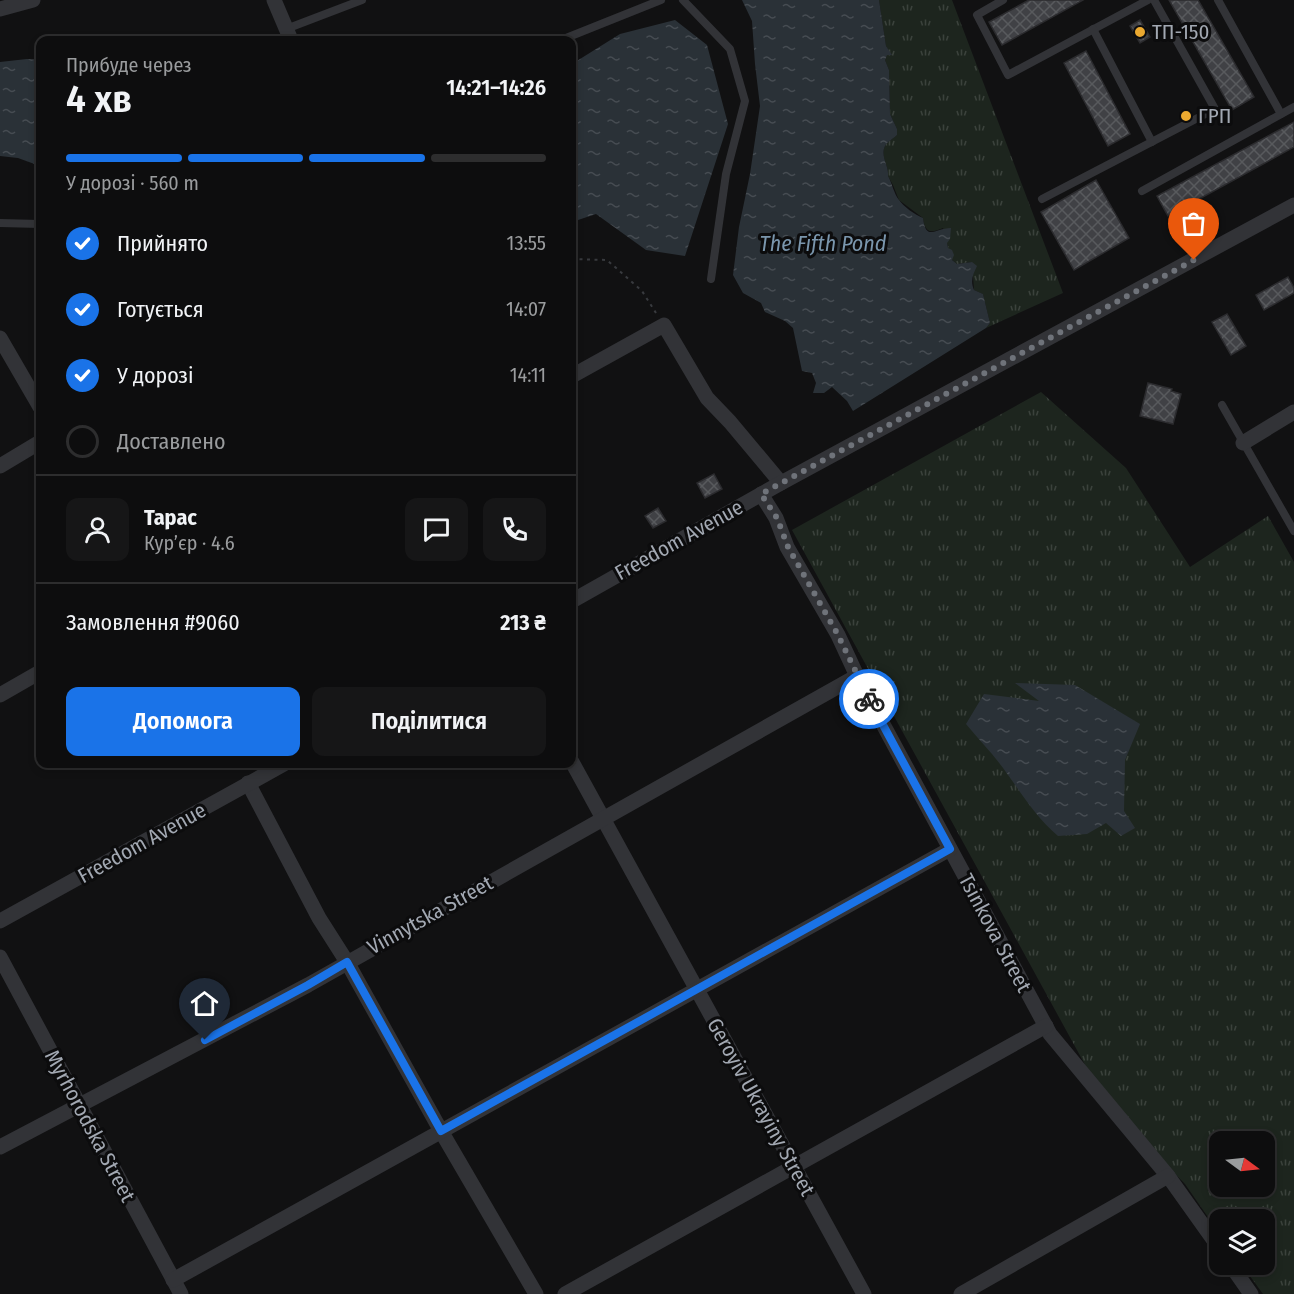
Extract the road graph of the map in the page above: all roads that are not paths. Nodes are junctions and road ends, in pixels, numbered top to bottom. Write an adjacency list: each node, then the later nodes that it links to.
1 (33, 0): 10 (street)
2 (274, 0): 12 (street)
3 (363, 0): 12 (lane)
4 (661, 0): 13 (lane)
5 (683, 0): 22 (lane)
6 (1003, 0): 11 (lane)
7 (1149, 0): 11 (lane)
8 (1154, 0): 16 (lane)
9 (1218, 0): 15 (lane)
10 (0, 9)
11 (1093, 30): 16 (lane)
12 (289, 35)
13 (571, 36)
14 (1294, 107): 15 (lane)
15 (1281, 114): 17 (lane)
16 (1152, 142): 18 (lane)
17 (1142, 191)
18 (1042, 199)
19 (1294, 205): 31 (street, Freedom Avenue)
20 (0, 223): 21 (lane)
21 (36, 224)
22 (711, 279)
23 (0, 338): 25 (street)
24 (576, 374): 31 (street)
25 (36, 400)
26 (1222, 405): 28 (lane)
27 (1294, 412): 28 (street)
28 (1243, 443): 33 (lane)
29 (36, 444): 30 (street)
30 (0, 466)
31 (781, 483): 32 (street, Freedom Avenue)
32 (761, 494): 34 (street, Freedom Avenue); 36 (street, Tsinkova Street)
33 (1294, 531)
34 (576, 599)
35 (36, 674): 37 (street)
36 (857, 676): 41 (street, Vinnytska Street); 42 (street, Tsinkova Street)
37 (0, 695)
38 (277, 768): 40 (street, Freedom Avenue)
39 (575, 768): 41 (street, Geroyiv Ukrayiny Street)
40 (249, 783): 43 (street, Freedom Avenue); 45 (street)
41 (603, 819): 45 (street, Vinnytska Street); 46 (street, Geroyiv Ukrayiny Street)
42 (950, 849): 46 (street); 47 (street, Tsinkova Street)
43 (0, 921)
44 (0, 957): 48 (street, Myrhorodska Street)
45 (347, 962): 48 (street, Vinnytska Street); 49 (street)
46 (696, 990): 49 (street); 51 (street, Geroyiv Ukrayiny Street)
47 (1046, 1026): 51 (street); 52 (street, Tsinkova Street)
48 (81, 1106): 50 (street, Vinnytska Street); 55 (street, Myrhorodska Street)
49 (441, 1131): 55 (street); 58 (street)
50 (0, 1147)
51 (794, 1167): 59 (street); 60 (street, Geroyiv Ukrayiny Street)
52 (1168, 1176): 53 (street, Tsinkova Street); 61 (street)
53 (1209, 1234)
54 (1236, 1275): 56 (street)
55 (173, 1280): 57 (street, Myrhorodska Street)
56 (1245, 1292)
57 (181, 1294)
58 (536, 1294)
59 (565, 1294)
60 (864, 1294)
61 (961, 1294)

